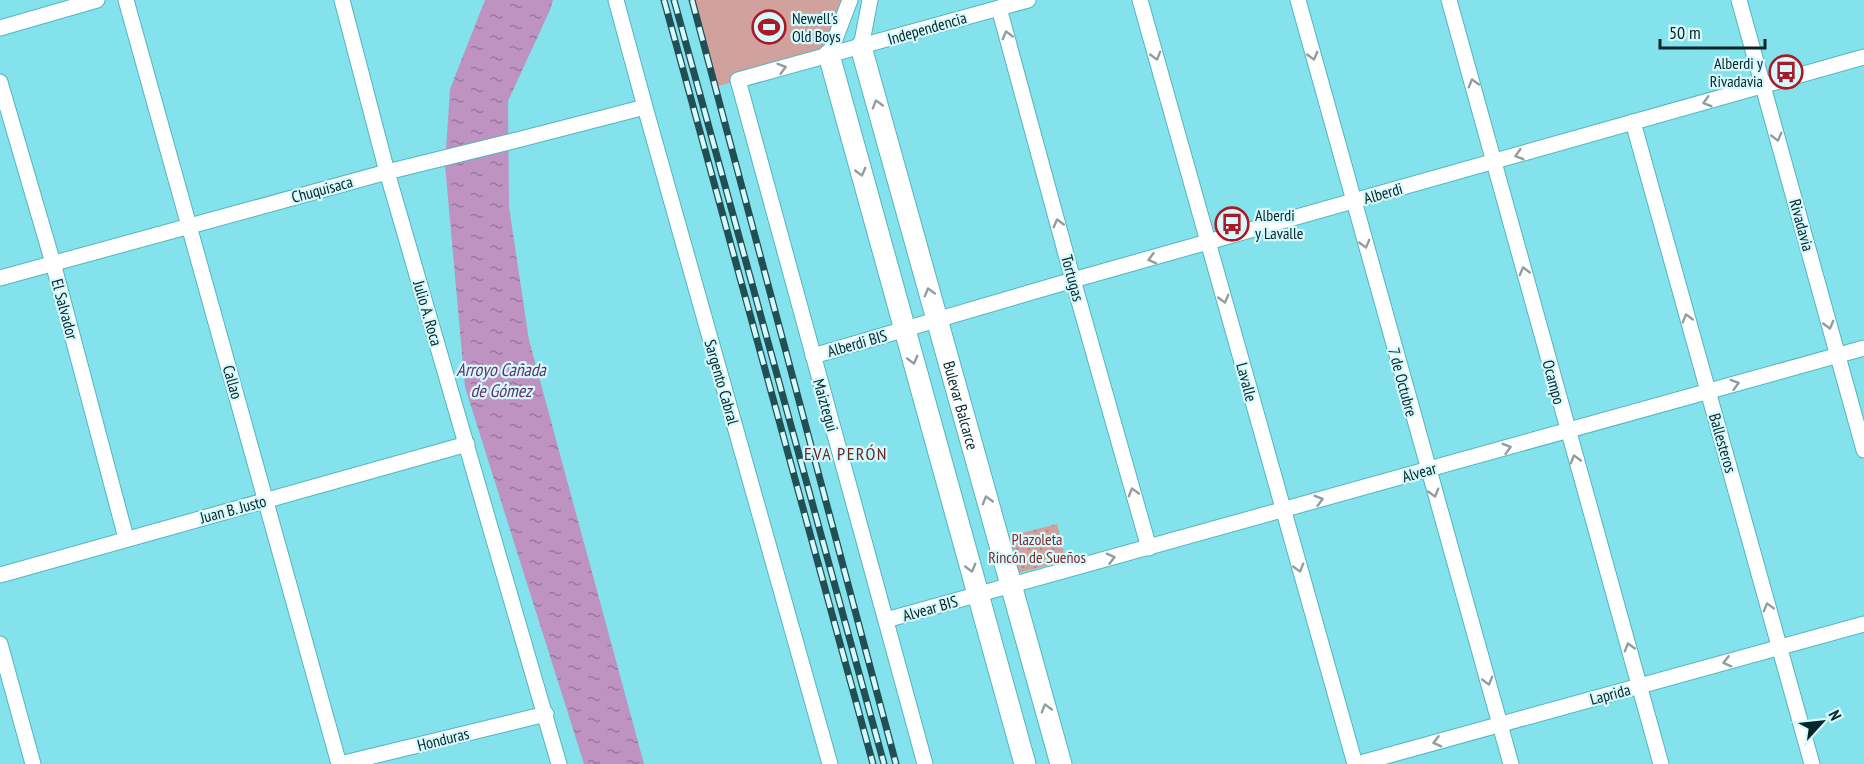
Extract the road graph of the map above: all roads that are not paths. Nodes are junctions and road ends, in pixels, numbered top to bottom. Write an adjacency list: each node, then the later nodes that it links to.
1 (97, 0): 13 (street)
2 (126, 0): 25 (street, Callao)
3 (342, 0): 23 (street, Julio A. Roca)
4 (616, 0): 20 (street, Sargento Cabral)
5 (850, 0): 15 (street)
6 (870, 0): 14 (street)
7 (1028, 0): 12 (street, Independencia)
8 (1140, 0): 26 (street, Lavalle, one-way to 26)
9 (1298, 0): 24 (street, 7 de Octubre, one-way to 24)
10 (1449, 0): 22 (street, Ocampo, one-way to 10)
11 (1739, 0): 19 (street, Rivadavia)
12 (999, 8): 14 (street, Independencia); 29 (street, Tortugas, one-way to 12)
13 (0, 28)
14 (861, 47): 15 (street, Independencia); 30 (main road, Bulevar Balcarce, one-way to 14)
15 (828, 55): 17 (street, Independencia, one-way to 15); 31 (main road, Bulevar Balcarce, one-way to 31)
16 (1864, 57): 19 (street, Alberdi)
17 (738, 81): 34 (street, Maiztegui)
18 (0, 82): 27 (street, El Salvador)
19 (1763, 86): 21 (street, Alberdi, one-way to 21); 33 (street, Rivadavia, one-way to 33)
20 (645, 107): 23 (street, Chuquisaca); 57 (street, Sargento Cabral)
21 (1633, 123): 22 (street, Alberdi, one-way to 22); 35 (street, Ballesteros, one-way to 21)
22 (1495, 162): 24 (street, Alberdi); 36 (street, Ocampo, one-way to 22)
23 (387, 172): 25 (street, Chuquisaca); 37 (street, Julio A. Roca)
24 (1354, 202): 26 (street, Alberdi); 39 (street, 7 de Octubre, one-way to 39)
25 (189, 226): 27 (street, Chuquisaca); 40 (street, Callao)
26 (1209, 243): 29 (street, Alberdi, one-way to 29); 41 (street, Lavalle, one-way to 41)
27 (53, 263): 28 (street, Chuquisaca); 42 (street, El Salvador)
28 (0, 278)
29 (1073, 280): 30 (street, Alberdi); 43 (street, Tortugas, one-way to 29)
30 (937, 320): 31 (street, Alberdi); 45 (main road, Bulevar Balcarce, one-way to 30)
31 (904, 330): 34 (street, Alberdi BIS); 46 (main road, Bulevar Balcarce, one-way to 46)
32 (1864, 348): 33 (street, Alvear)
33 (1838, 355): 35 (street, Alvear, one-way to 33); 38 (street, Rivadavia)
34 (813, 356): 47 (street, Maiztegui)
35 (1708, 392): 36 (street, Alvear); 50 (street, Ballesteros, one-way to 35)
36 (1567, 431): 39 (street, Alvear, one-way to 36); 51 (street, Ocampo, one-way to 36)
37 (467, 444): 40 (street, Juan B. Justo); 52 (street, Julio A. Roca)
38 (1864, 450)
39 (1427, 470): 41 (street, Alvear, one-way to 39); 53 (street, 7 de Octubre, one-way to 53)
40 (266, 500): 42 (street, Juan B. Justo); 55 (street, Callao)
41 (1283, 510): 43 (street, Alvear); 61 (street, Lavalle, one-way to 61)
42 (126, 538): 44 (street, Juan B. Justo)
43 (1149, 548): 45 (street, Alvear, one-way to 43)
44 (0, 574)
45 (1011, 586): 46 (street, Alvear); 60 (main road, Bulevar Balcarce, one-way to 45)
46 (976, 595): 47 (street, Alvear BIS); 59 (main road, Bulevar Balcarce)
47 (886, 620): 58 (street, Maiztegui)
48 (1864, 624): 50 (street, Laprida)
49 (0, 644): 54 (street)
50 (1780, 648): 51 (street, Laprida, one-way to 51); 64 (street, Ballesteros)
51 (1640, 686): 53 (street, Laprida); 63 (street, Ocampo)
52 (546, 714): 55 (street, Honduras); 56 (street, Julio A. Roca)
53 (1500, 724): 61 (street, Laprida, one-way to 61); 62 (street, 7 de Octubre)
54 (33, 764)
55 (339, 764)
56 (559, 764)
57 (830, 764)
58 (925, 764)
59 (1024, 764)
60 (1061, 764)
61 (1356, 764)
62 (1510, 764)
63 (1661, 764)
64 (1812, 764)

